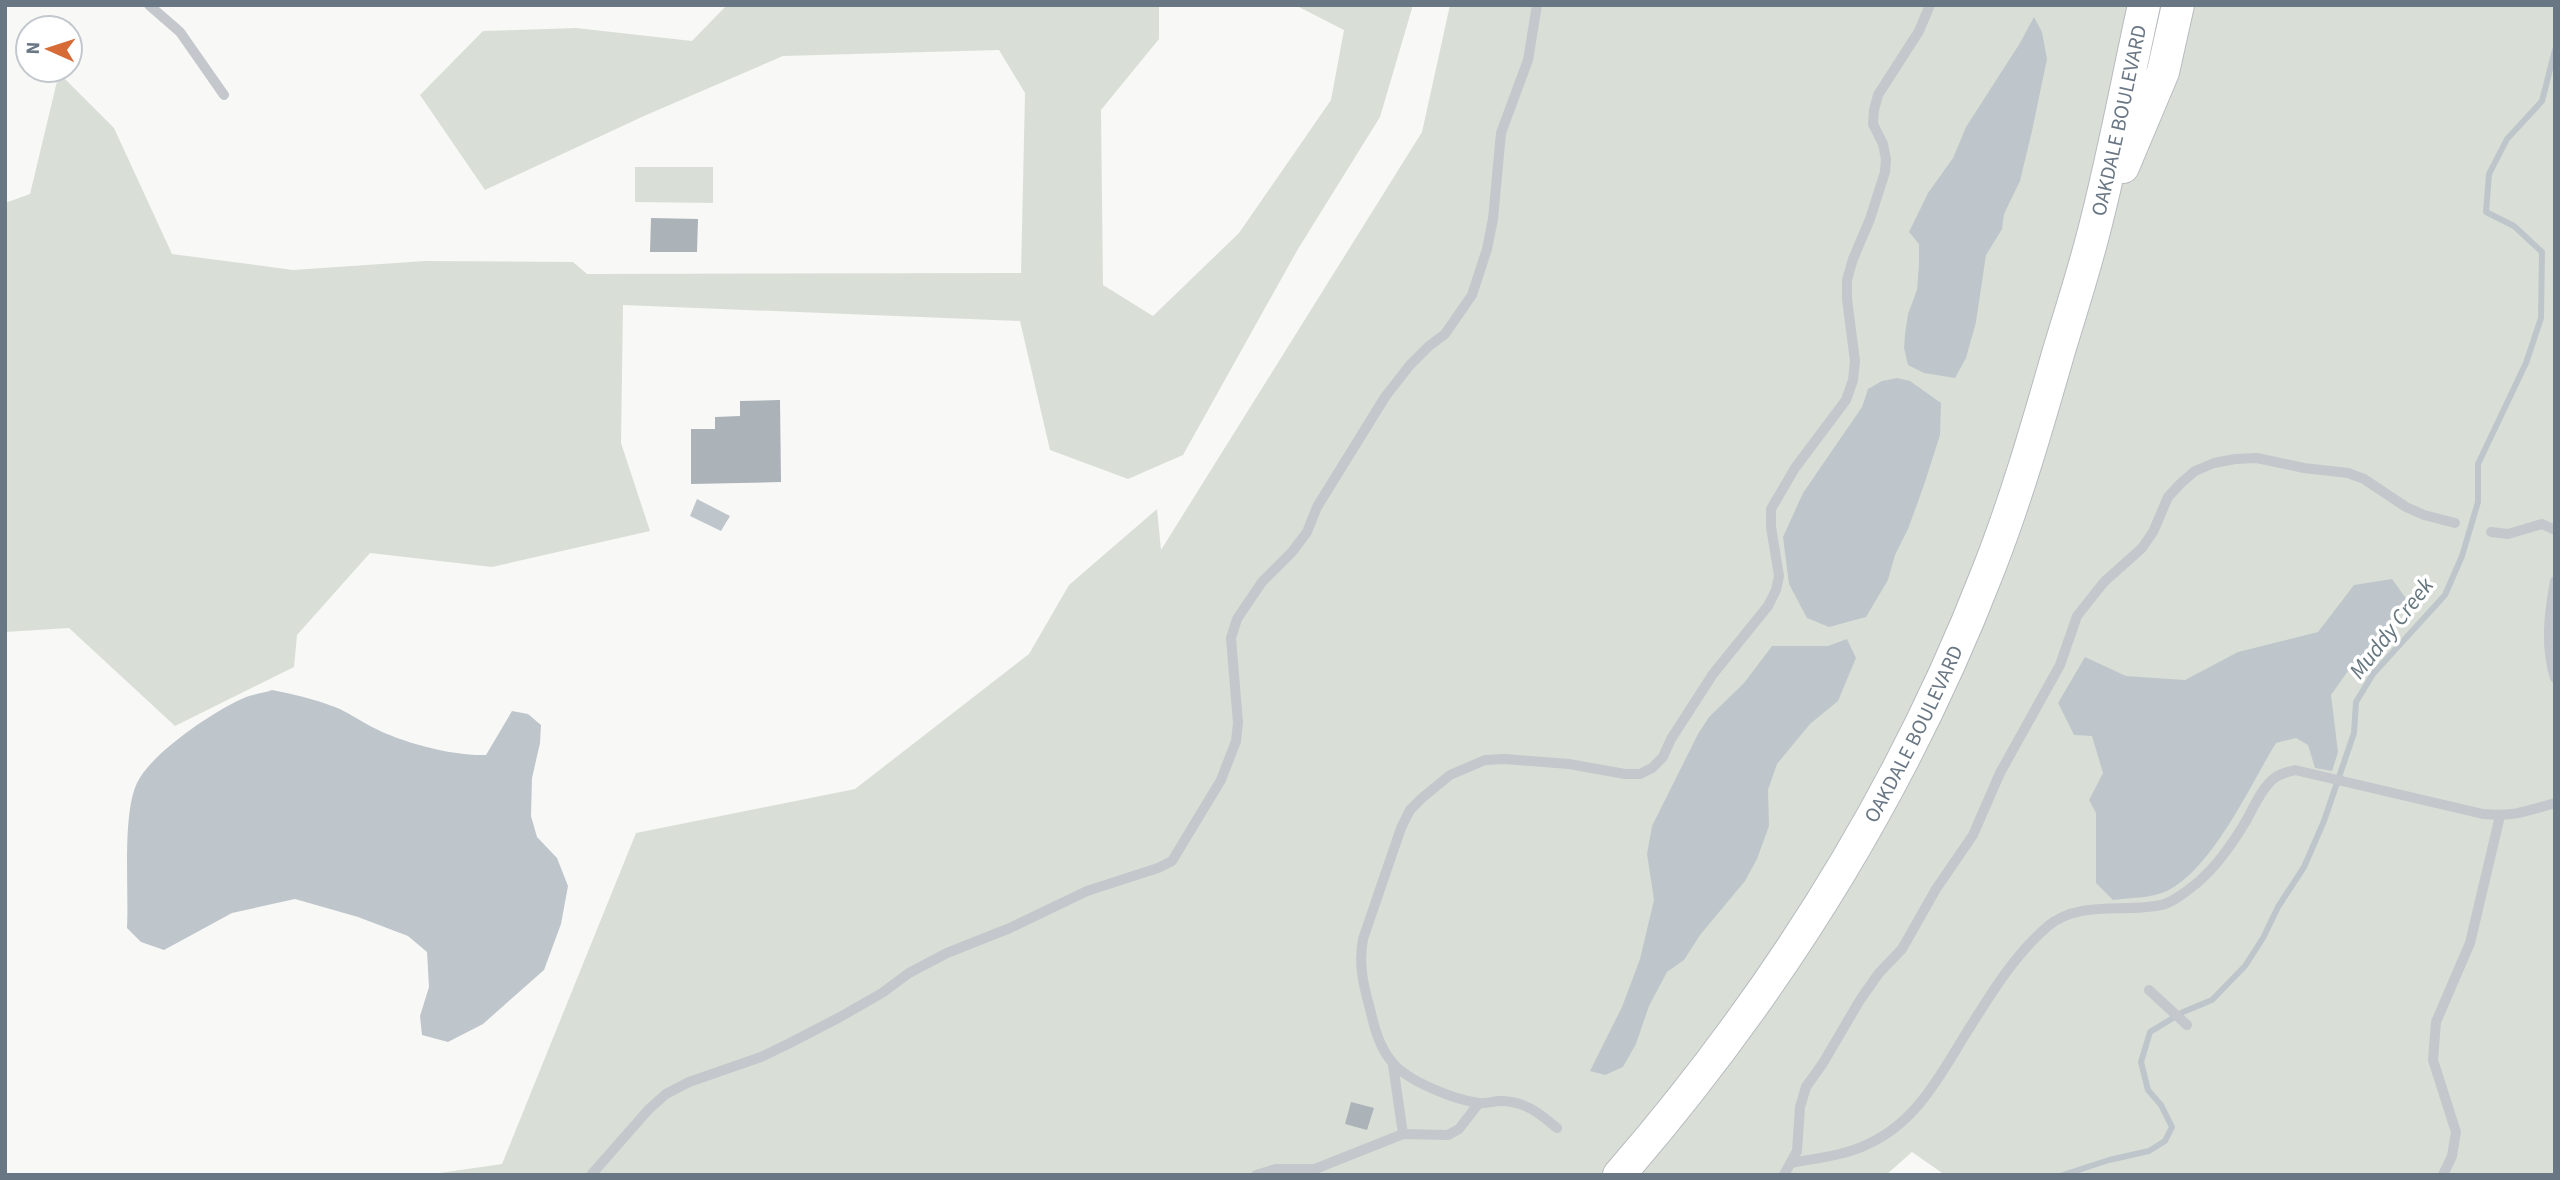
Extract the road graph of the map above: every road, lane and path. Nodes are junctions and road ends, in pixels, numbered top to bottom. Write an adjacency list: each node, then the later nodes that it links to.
1 (149, 5): 6 (lane)
2 (1537, 5): 22 (lane)
3 (1930, 5): 17 (lane)
4 (2144, 5): 7 (main road, OAKDALE BOULEVARD)
5 (2178, 5): 7 (main road, OAKDALE BOULEVARD)
6 (225, 95)
7 (2093, 235): 24 (main road, OAKDALE BOULEVARD)
8 (2455, 523): 21 (lane)
9 (2555, 530): 10 (lane)
10 (2491, 532)
11 (2555, 581): 12 (lane)
12 (2555, 678)
13 (2555, 803): 14 (lane)
14 (2500, 816): 21 (lane); 26 (lane)
15 (2149, 990): 16 (lane)
16 (2188, 1025)
17 (1393, 1065): 18 (lane); 20 (lane)
18 (1479, 1103): 19 (lane); 20 (lane)
19 (1557, 1128)
20 (1403, 1134): 23 (lane)
21 (1791, 1163): 25 (lane)
22 (591, 1175)
23 (1256, 1175)
24 (1619, 1175)
25 (1784, 1175)
26 (2442, 1175)

